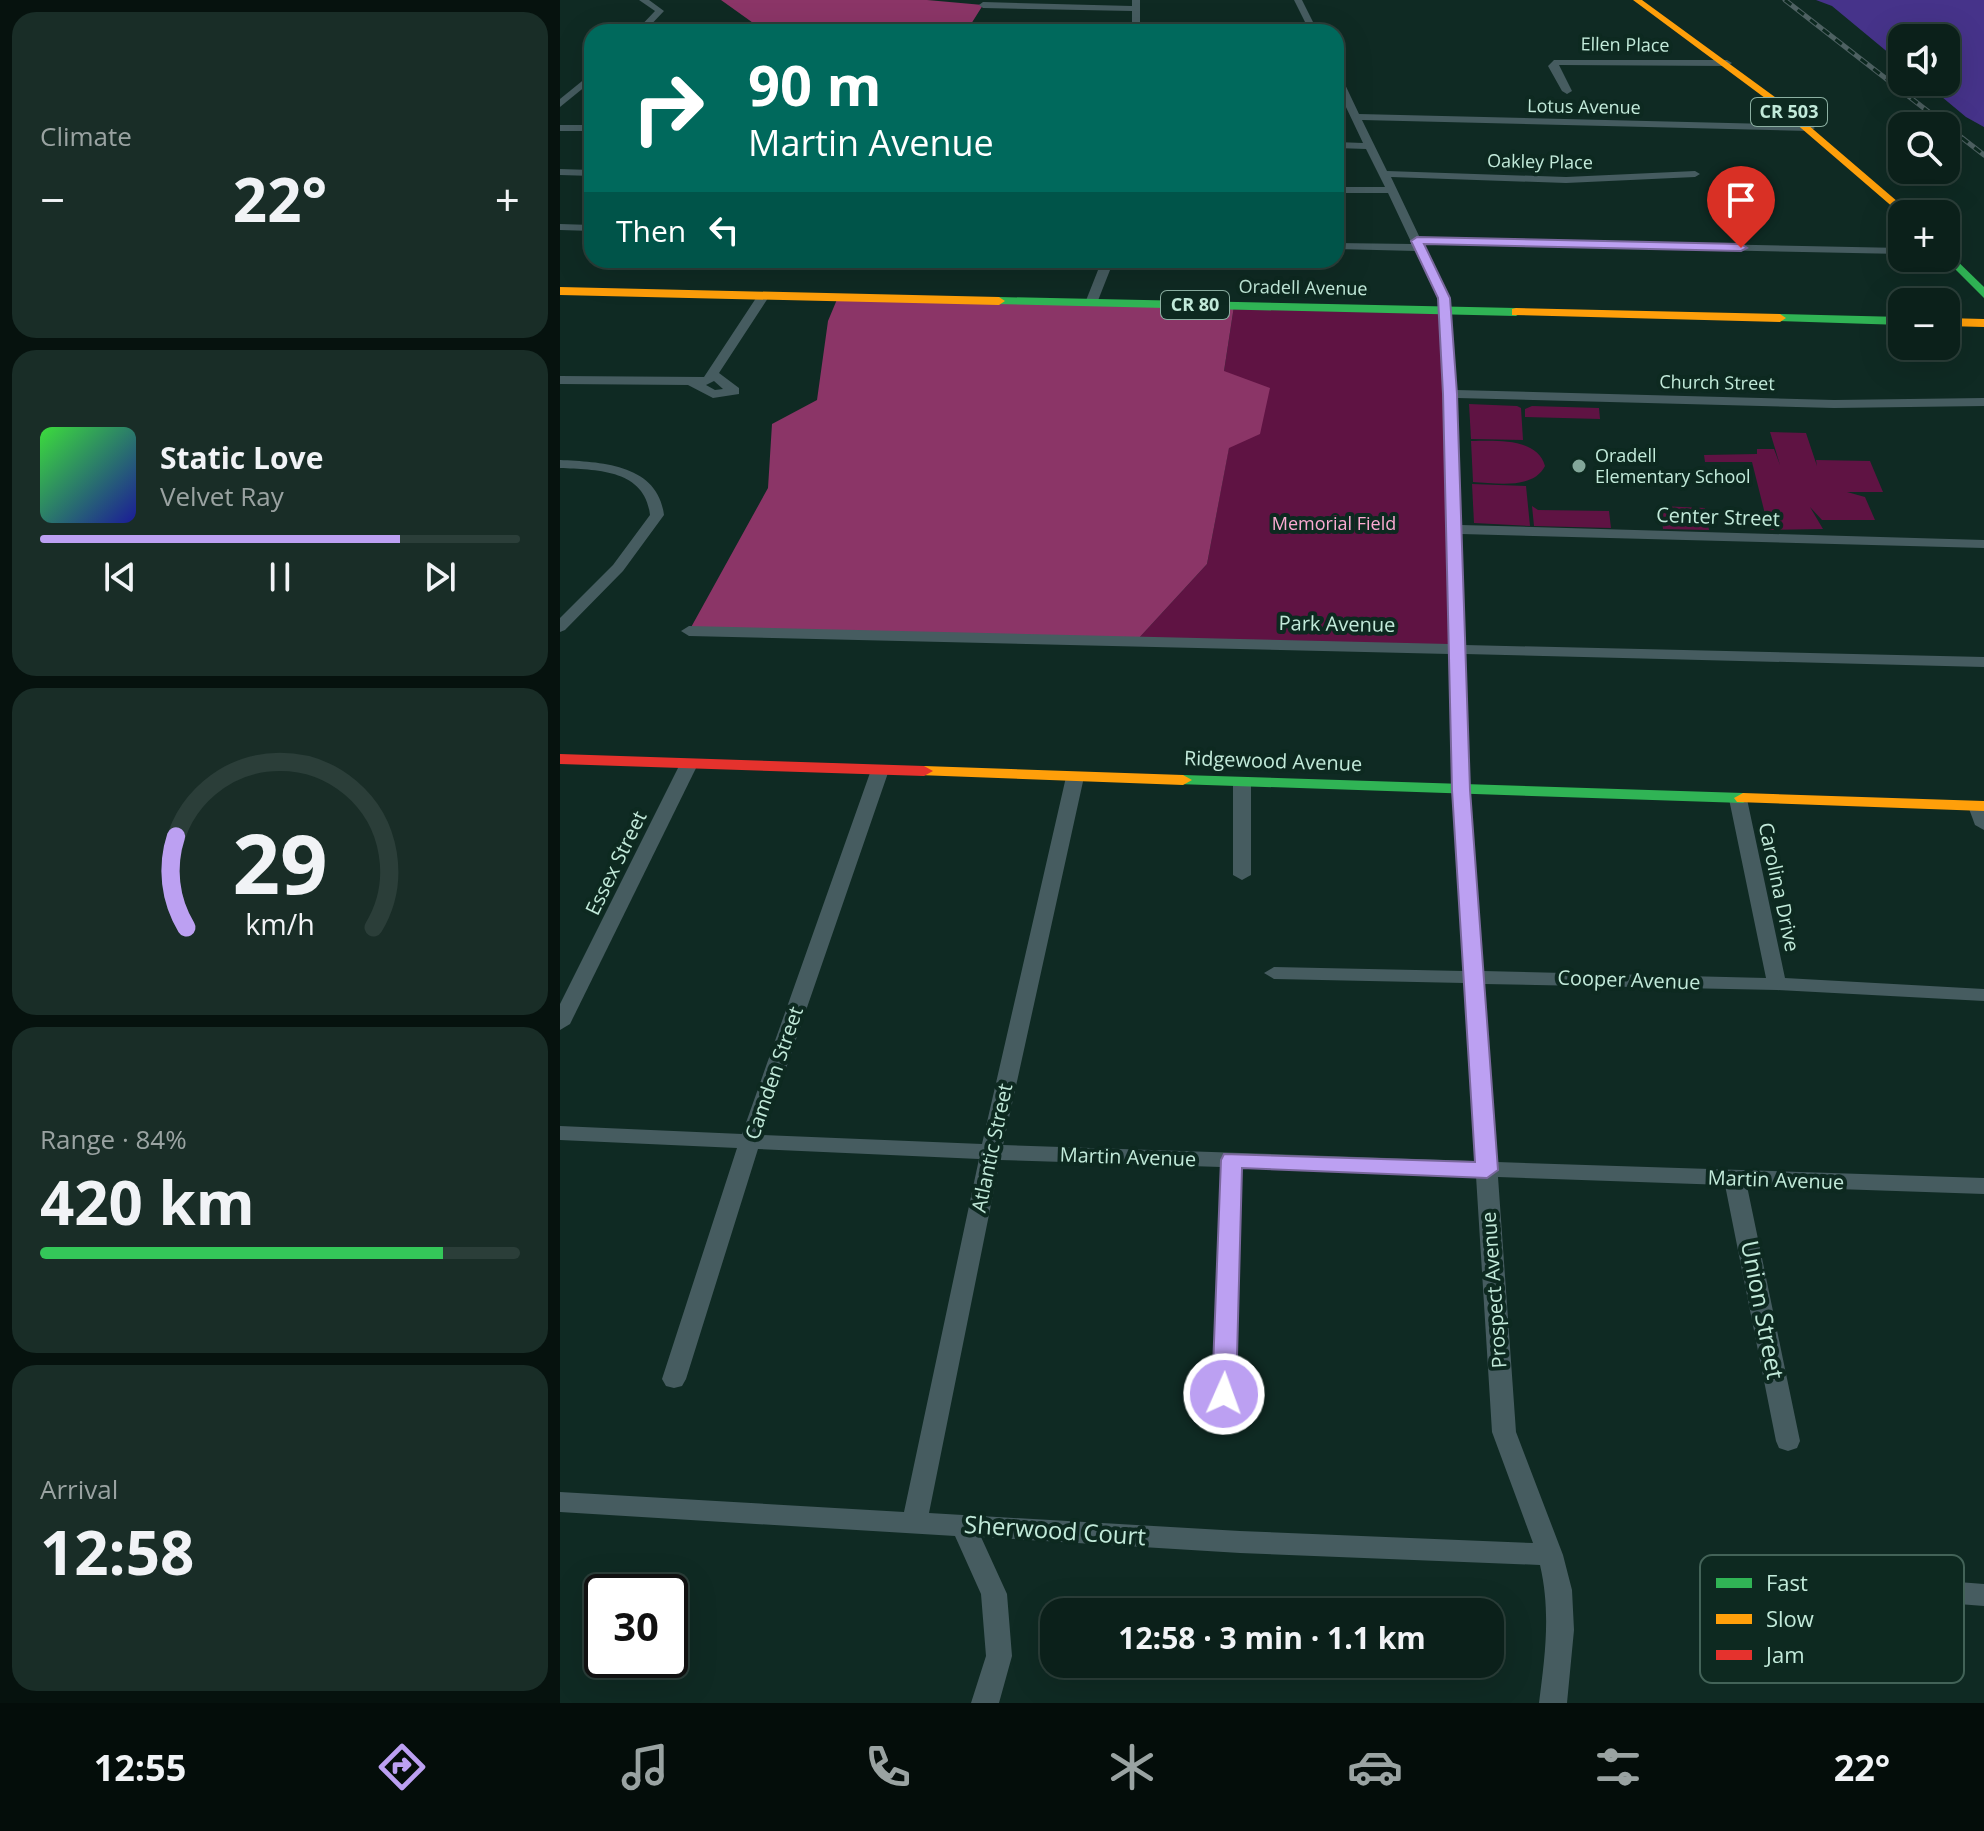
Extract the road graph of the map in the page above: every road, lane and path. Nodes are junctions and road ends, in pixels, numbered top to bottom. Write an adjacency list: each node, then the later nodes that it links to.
1 (643, 0): 6 (street)
2 (1298, 0): 7 (street)
3 (1637, 0): 8 (main road, CR 503)
4 (1136, 4): 5 (street)
5 (983, 5)
6 (647, 24)
7 (1310, 24)
8 (1727, 63): 10 (street, Ellen Place); 20 (main road, CR 503)
9 (584, 84): 13 (street)
10 (1567, 91)
11 (560, 92): 13 (street)
12 (1344, 92): 17 (street, Prospect Avenue)
13 (574, 93): 14 (street); 15 (street)
14 (584, 93)
15 (560, 104)
16 (1344, 109): 17 (street, Lotus Avenue)
17 (1354, 112): 20 (street, Lotus Avenue); 22 (street, Prospect Avenue)
18 (560, 128): 19 (street)
19 (584, 128)
20 (1810, 128): 29 (main road, CR 503)
21 (1344, 145): 22 (street)
22 (1370, 146): 25 (street, Prospect Avenue)
23 (560, 172): 24 (street)
24 (584, 173)
25 (1384, 174): 26 (street, Oakley Place); 28 (street, Prospect Avenue)
26 (1695, 174)
27 (1344, 190): 28 (street)
28 (1392, 190): 32 (street, Prospect Avenue)
29 (1891, 200)
30 (560, 227): 31 (street)
31 (584, 228)
32 (1418, 244): 33 (street); 34 (street); 41 (street, Prospect Avenue)
33 (1344, 246)
34 (1888, 251)
35 (1960, 267): 37 (main road)
36 (1105, 268): 40 (street)
37 (1982, 288)
38 (560, 291): 39 (main road, Oradell Avenue / CR 80)
39 (764, 295): 40 (main road, Oradell Avenue / CR 80); 45 (street)
40 (1091, 303): 41 (main road, Oradell Avenue / CR 80)
41 (1444, 311): 42 (main road, Oradell Avenue / CR 80); 48 (street, Prospect Avenue)
42 (1888, 321)
43 (1960, 322): 44 (main road)
44 (1984, 323)
45 (711, 379): 47 (street); 47 (street)
46 (560, 380): 47 (street)
47 (693, 383)
48 (1450, 394): 49 (street, Church Street); 51 (street, Prospect Avenue)
49 (1984, 402)
50 (560, 464): 53 (street)
51 (1452, 529): 52 (street, Center Street); 55 (street, Prospect Avenue)
52 (1984, 544)
53 (560, 627)
54 (689, 631): 55 (street, Park Avenue)
55 (1456, 647): 56 (street, Park Avenue); 62 (street, Prospect Avenue)
56 (1984, 662)
57 (560, 759): 58 (main road, Ridgewood Avenue)
58 (689, 764): 59 (main road, Ridgewood Avenue); 71 (street, Essex Street)
59 (880, 770): 60 (main road, Ridgewood Avenue); 73 (street, Camden Street)
60 (1075, 777): 61 (main road, Ridgewood Avenue); 74 (street, Atlantic Street)
61 (1242, 782): 62 (main road, Ridgewood Avenue); 66 (street)
62 (1461, 790): 63 (main road, Ridgewood Avenue); 68 (street, Prospect Avenue)
63 (1738, 799): 64 (main road, Ridgewood Avenue); 69 (street, Carolina Drive)
64 (1980, 806): 65 (street)
65 (1984, 825)
66 (1242, 875)
67 (1274, 973): 68 (street, Cooper Avenue)
68 (1474, 975): 69 (street, Cooper Avenue); 76 (street, Prospect Avenue)
69 (1777, 984): 70 (street, Cooper Avenue)
70 (1984, 995)
71 (560, 1024)
72 (560, 1133): 73 (street, Martin Avenue)
73 (749, 1143): 74 (street, Martin Avenue); 79 (street, Camden Street)
74 (991, 1152): 75 (street, Martin Avenue); 83 (street, Atlantic Street)
75 (1232, 1160): 76 (street, Martin Avenue); 80 (street)
76 (1487, 1170): 77 (street, Martin Avenue); 85 (street, Prospect Avenue)
77 (1735, 1179): 78 (street, Martin Avenue); 81 (street, Union Street)
78 (1984, 1186)
79 (674, 1379)
80 (1224, 1394)
81 (1788, 1441)
82 (560, 1502): 83 (street, Sherwood Court)
83 (915, 1521): 84 (street, Sherwood Court)
84 (963, 1525): 85 (street, Sherwood Court); 88 (street)
85 (1550, 1555): 89 (street, Prospect Avenue)
86 (1964, 1593): 87 (street)
87 (1984, 1595)
88 (985, 1703)
89 (1553, 1703)

